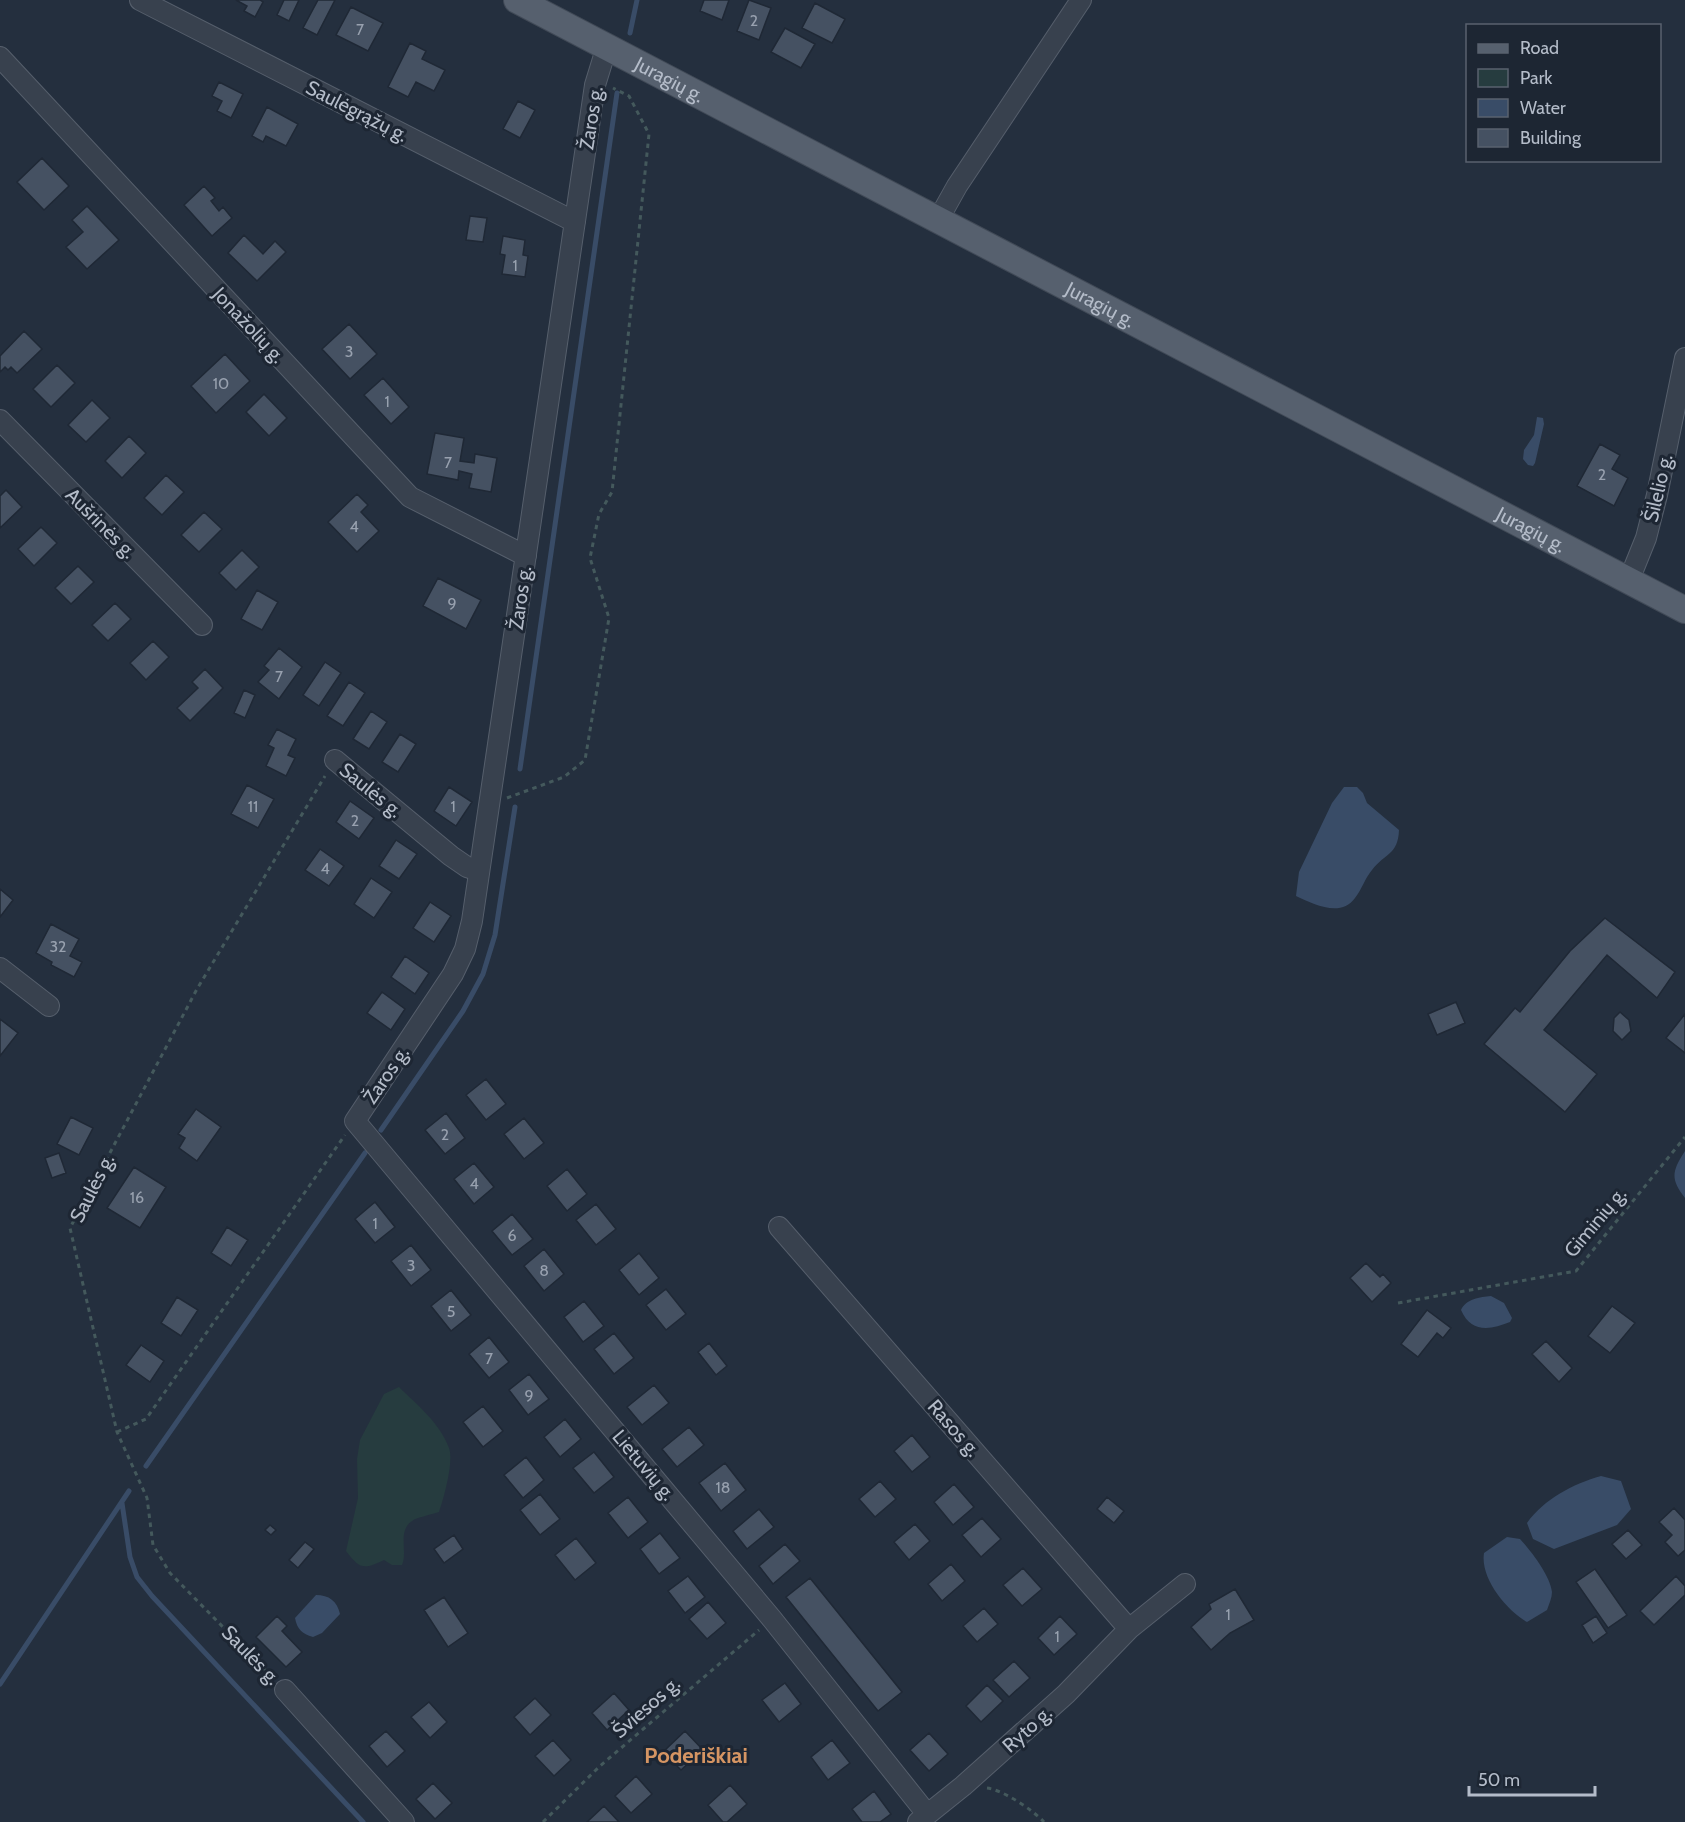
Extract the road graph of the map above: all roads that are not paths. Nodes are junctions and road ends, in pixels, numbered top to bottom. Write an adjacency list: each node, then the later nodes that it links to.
1 (140, 0): 7 (street, Saulėgrąžų g.)
2 (517, 0): 4 (main road, Juragių g.)
3 (1081, 0): 6 (street)
4 (608, 46): 6 (main road, Juragių g.); 7 (street, Žaros g.)
5 (0, 57): 10 (street, Jonažolių g.)
6 (938, 220): 11 (main road, Juragių g.)
7 (575, 222): 10 (street, Žaros g.)
8 (1685, 358): 11 (street, Šilelio g.)
9 (0, 420): 13 (street, Aušrinės g.)
10 (526, 556): 15 (street, Žaros g.)
11 (1629, 580): 12 (main road, Juragių g.)
12 (1685, 610)
13 (202, 625)
14 (335, 760): 15 (street, Saulės g.)
15 (479, 871): 18 (street, Žaros g.)
16 (0, 968): 17 (street)
17 (49, 1006)
18 (355, 1121): 23 (street, Lietuvių g.)
19 (778, 1227): 21 (street, Rasos g.)
20 (1185, 1584): 21 (street, Ryto g.)
21 (1129, 1629): 23 (street, Ryto g.)
22 (285, 1690): 24 (street, Saulės g.)
23 (923, 1818)
24 (404, 1822)

